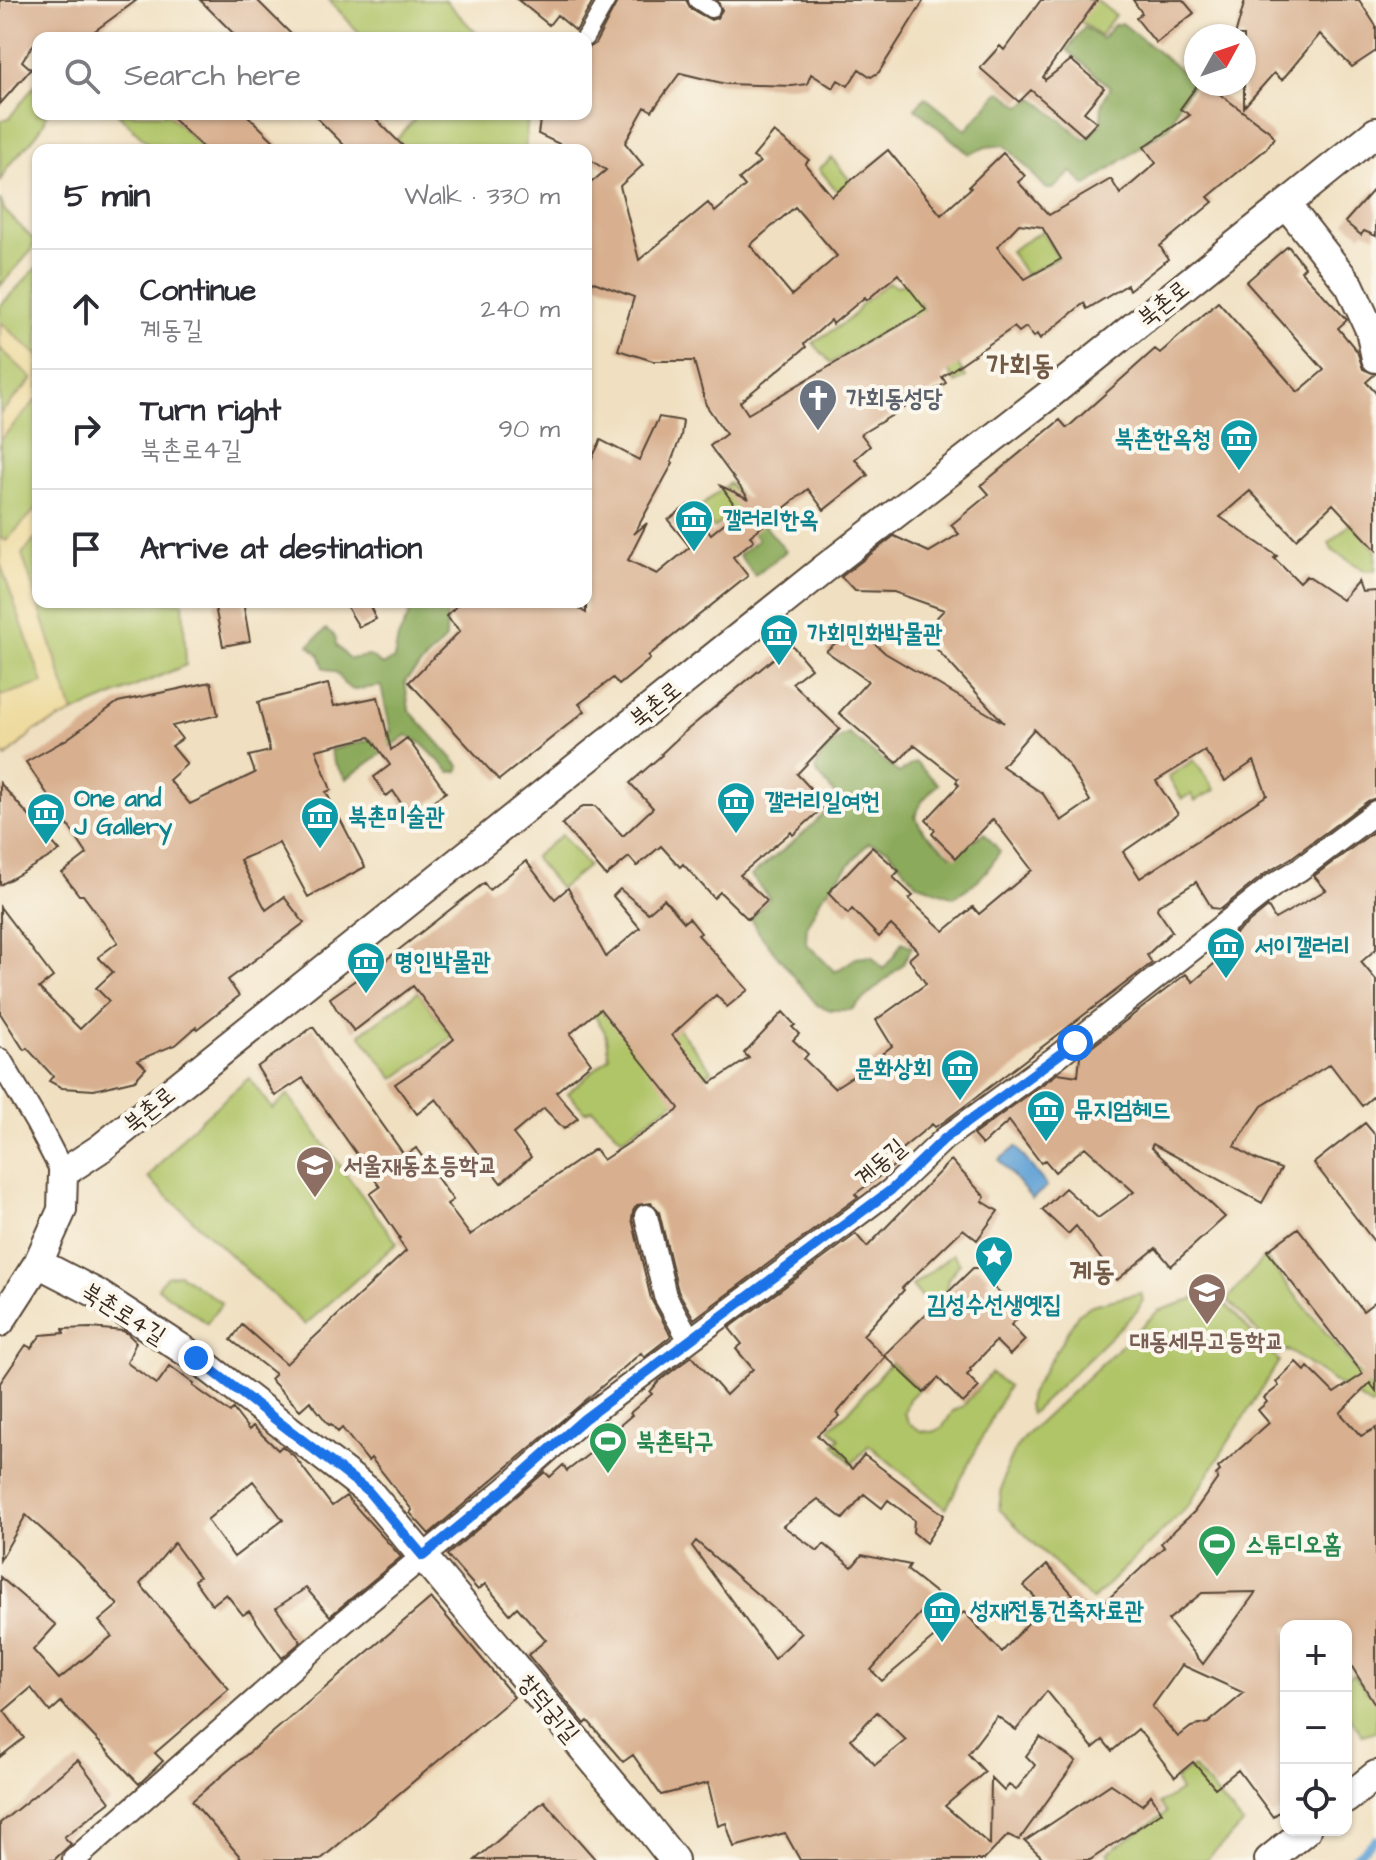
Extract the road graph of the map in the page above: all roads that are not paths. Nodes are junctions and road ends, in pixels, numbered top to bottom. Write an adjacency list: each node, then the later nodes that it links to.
1 (607, 0): 2 (street)
2 (588, 32)
3 (1376, 132): 4 (street, 북촌로)
4 (1286, 204): 5 (street); 8 (street, 북촌로)
5 (1376, 358)
6 (1376, 812): 12 (street, 계동길)
7 (0, 1060): 8 (street)
8 (63, 1173): 10 (street)
9 (646, 1216): 12 (street)
10 (38, 1263): 11 (street); 13 (street, 북촌로4길)
11 (0, 1322)
12 (689, 1339): 13 (street, 계동길)
13 (423, 1556): 17 (street, 계동길); 18 (street, 창덕궁1길)
14 (1376, 1775): 15 (street)
15 (1352, 1794)
16 (1299, 1836): 19 (street)
17 (74, 1860)
18 (674, 1860)
19 (1269, 1860)

